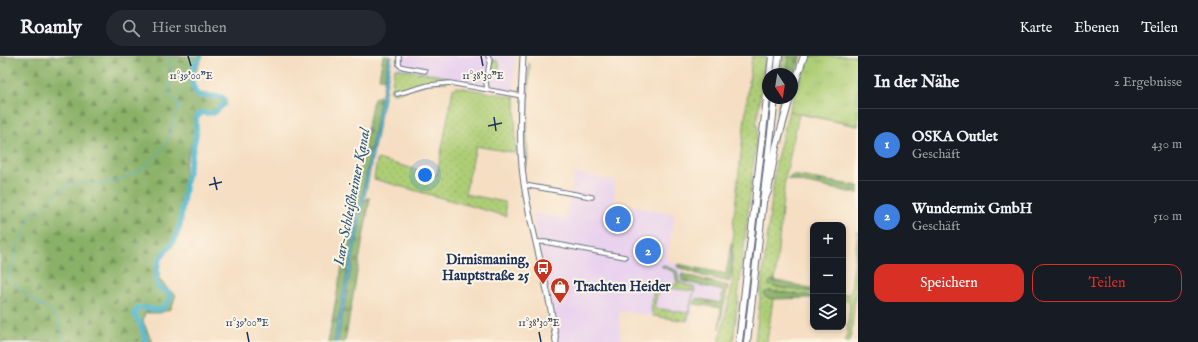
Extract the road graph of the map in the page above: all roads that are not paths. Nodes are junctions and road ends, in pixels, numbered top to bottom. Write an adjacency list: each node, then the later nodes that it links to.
1 (399, 56): 9 (street)
2 (488, 56): 11 (street)
3 (523, 56): 13 (main road)
4 (772, 56): 7 (highway)
5 (779, 56): 8 (highway)
6 (804, 56): 10 (highway)
7 (771, 68)
8 (778, 68)
9 (425, 71)
10 (798, 74)
11 (487, 89): 12 (street); 13 (street)
12 (396, 94)
13 (522, 96): 17 (main road)
14 (766, 104): 23 (highway)
15 (774, 104): 19 (highway)
16 (788, 104): 19 (highway)
17 (526, 185): 18 (street); 20 (main road)
18 (592, 198)
19 (762, 205): 24 (highway)
20 (536, 242): 21 (street); 22 (main road)
21 (625, 257)
22 (556, 342)
23 (739, 342)
24 (747, 342)

